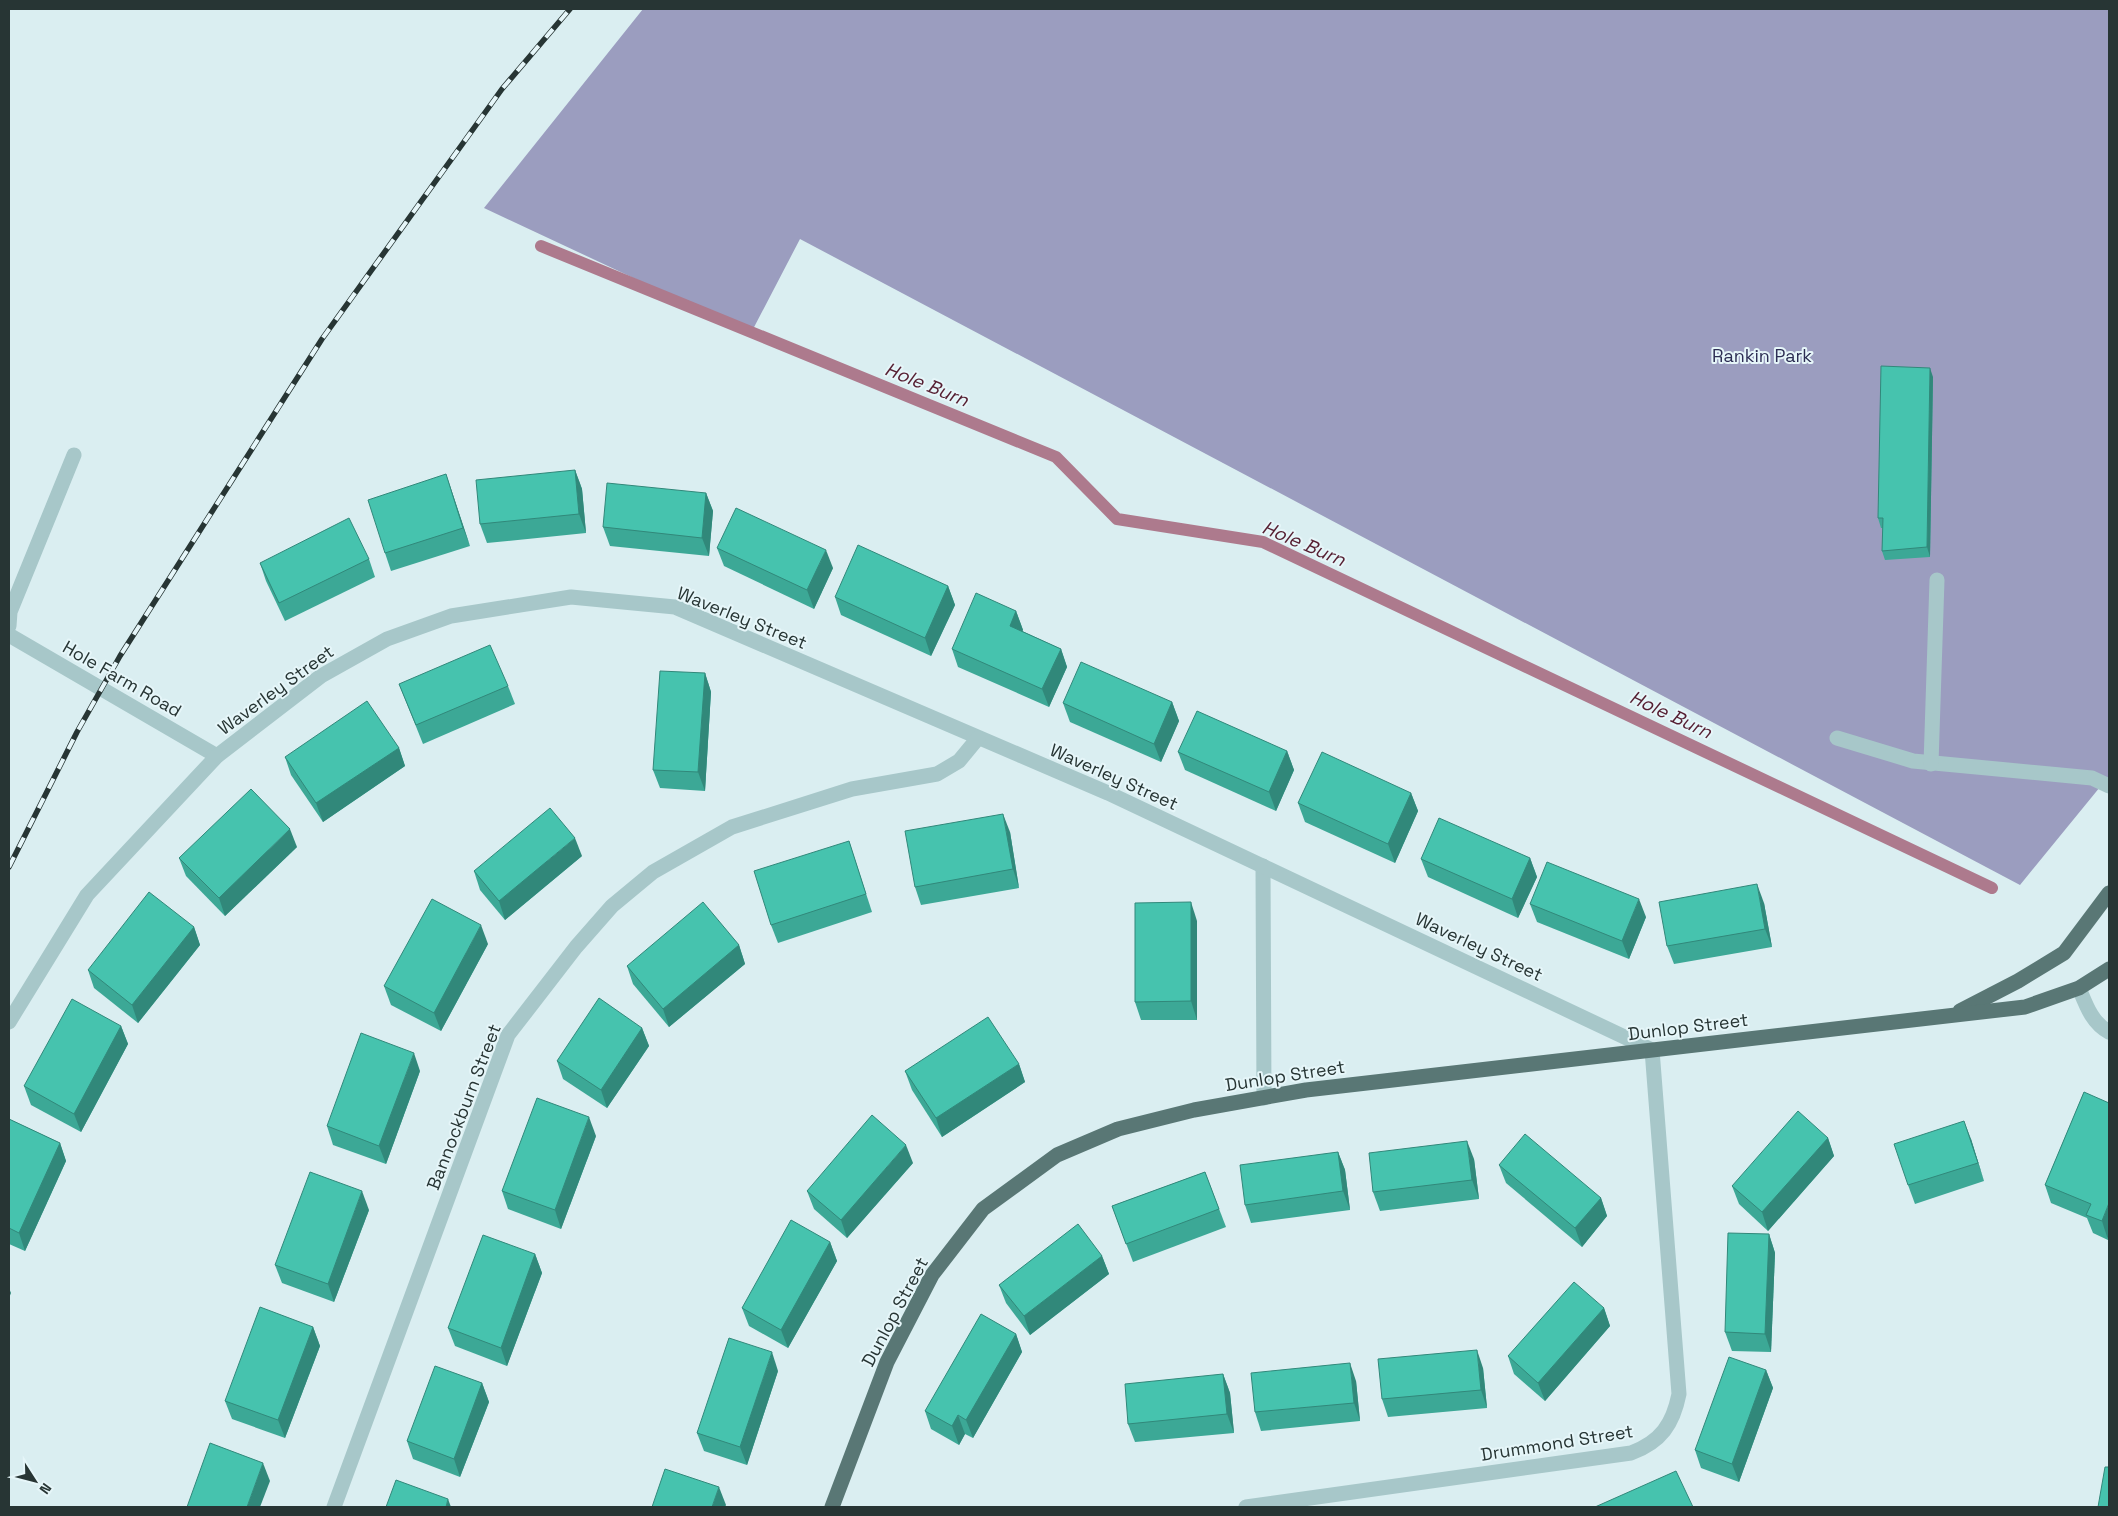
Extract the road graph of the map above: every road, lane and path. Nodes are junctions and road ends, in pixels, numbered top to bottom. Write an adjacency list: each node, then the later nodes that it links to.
1 (74, 455): 3 (street)
2 (1937, 580): 8 (street)
3 (9, 626)
4 (9, 635): 7 (street, Hole Farm Road)
5 (978, 738): 7 (street, Waverley Street); 10 (street, Waverley Street); 19 (street, Bannockburn Street)
6 (1837, 738): 8 (street)
7 (217, 756): 15 (street, Waverley Street)
8 (1931, 764): 9 (street)
9 (2109, 786)
10 (1262, 866): 17 (street, Waverley Street); 18 (street)
11 (2109, 893): 14 (main road, Dunlop Street)
12 (2109, 969): 13 (main road, Dunlop Street)
13 (2079, 988): 14 (main road, Dunlop Street); 16 (street)
14 (1952, 1015): 17 (main road, Dunlop Street)
15 (9, 1022)
16 (2109, 1032)
17 (1652, 1050): 18 (main road, Dunlop Street); 21 (street, Drummond Street)
18 (1264, 1098): 20 (main road, Dunlop Street)
19 (334, 1507)
20 (832, 1507)
21 (1246, 1507)

